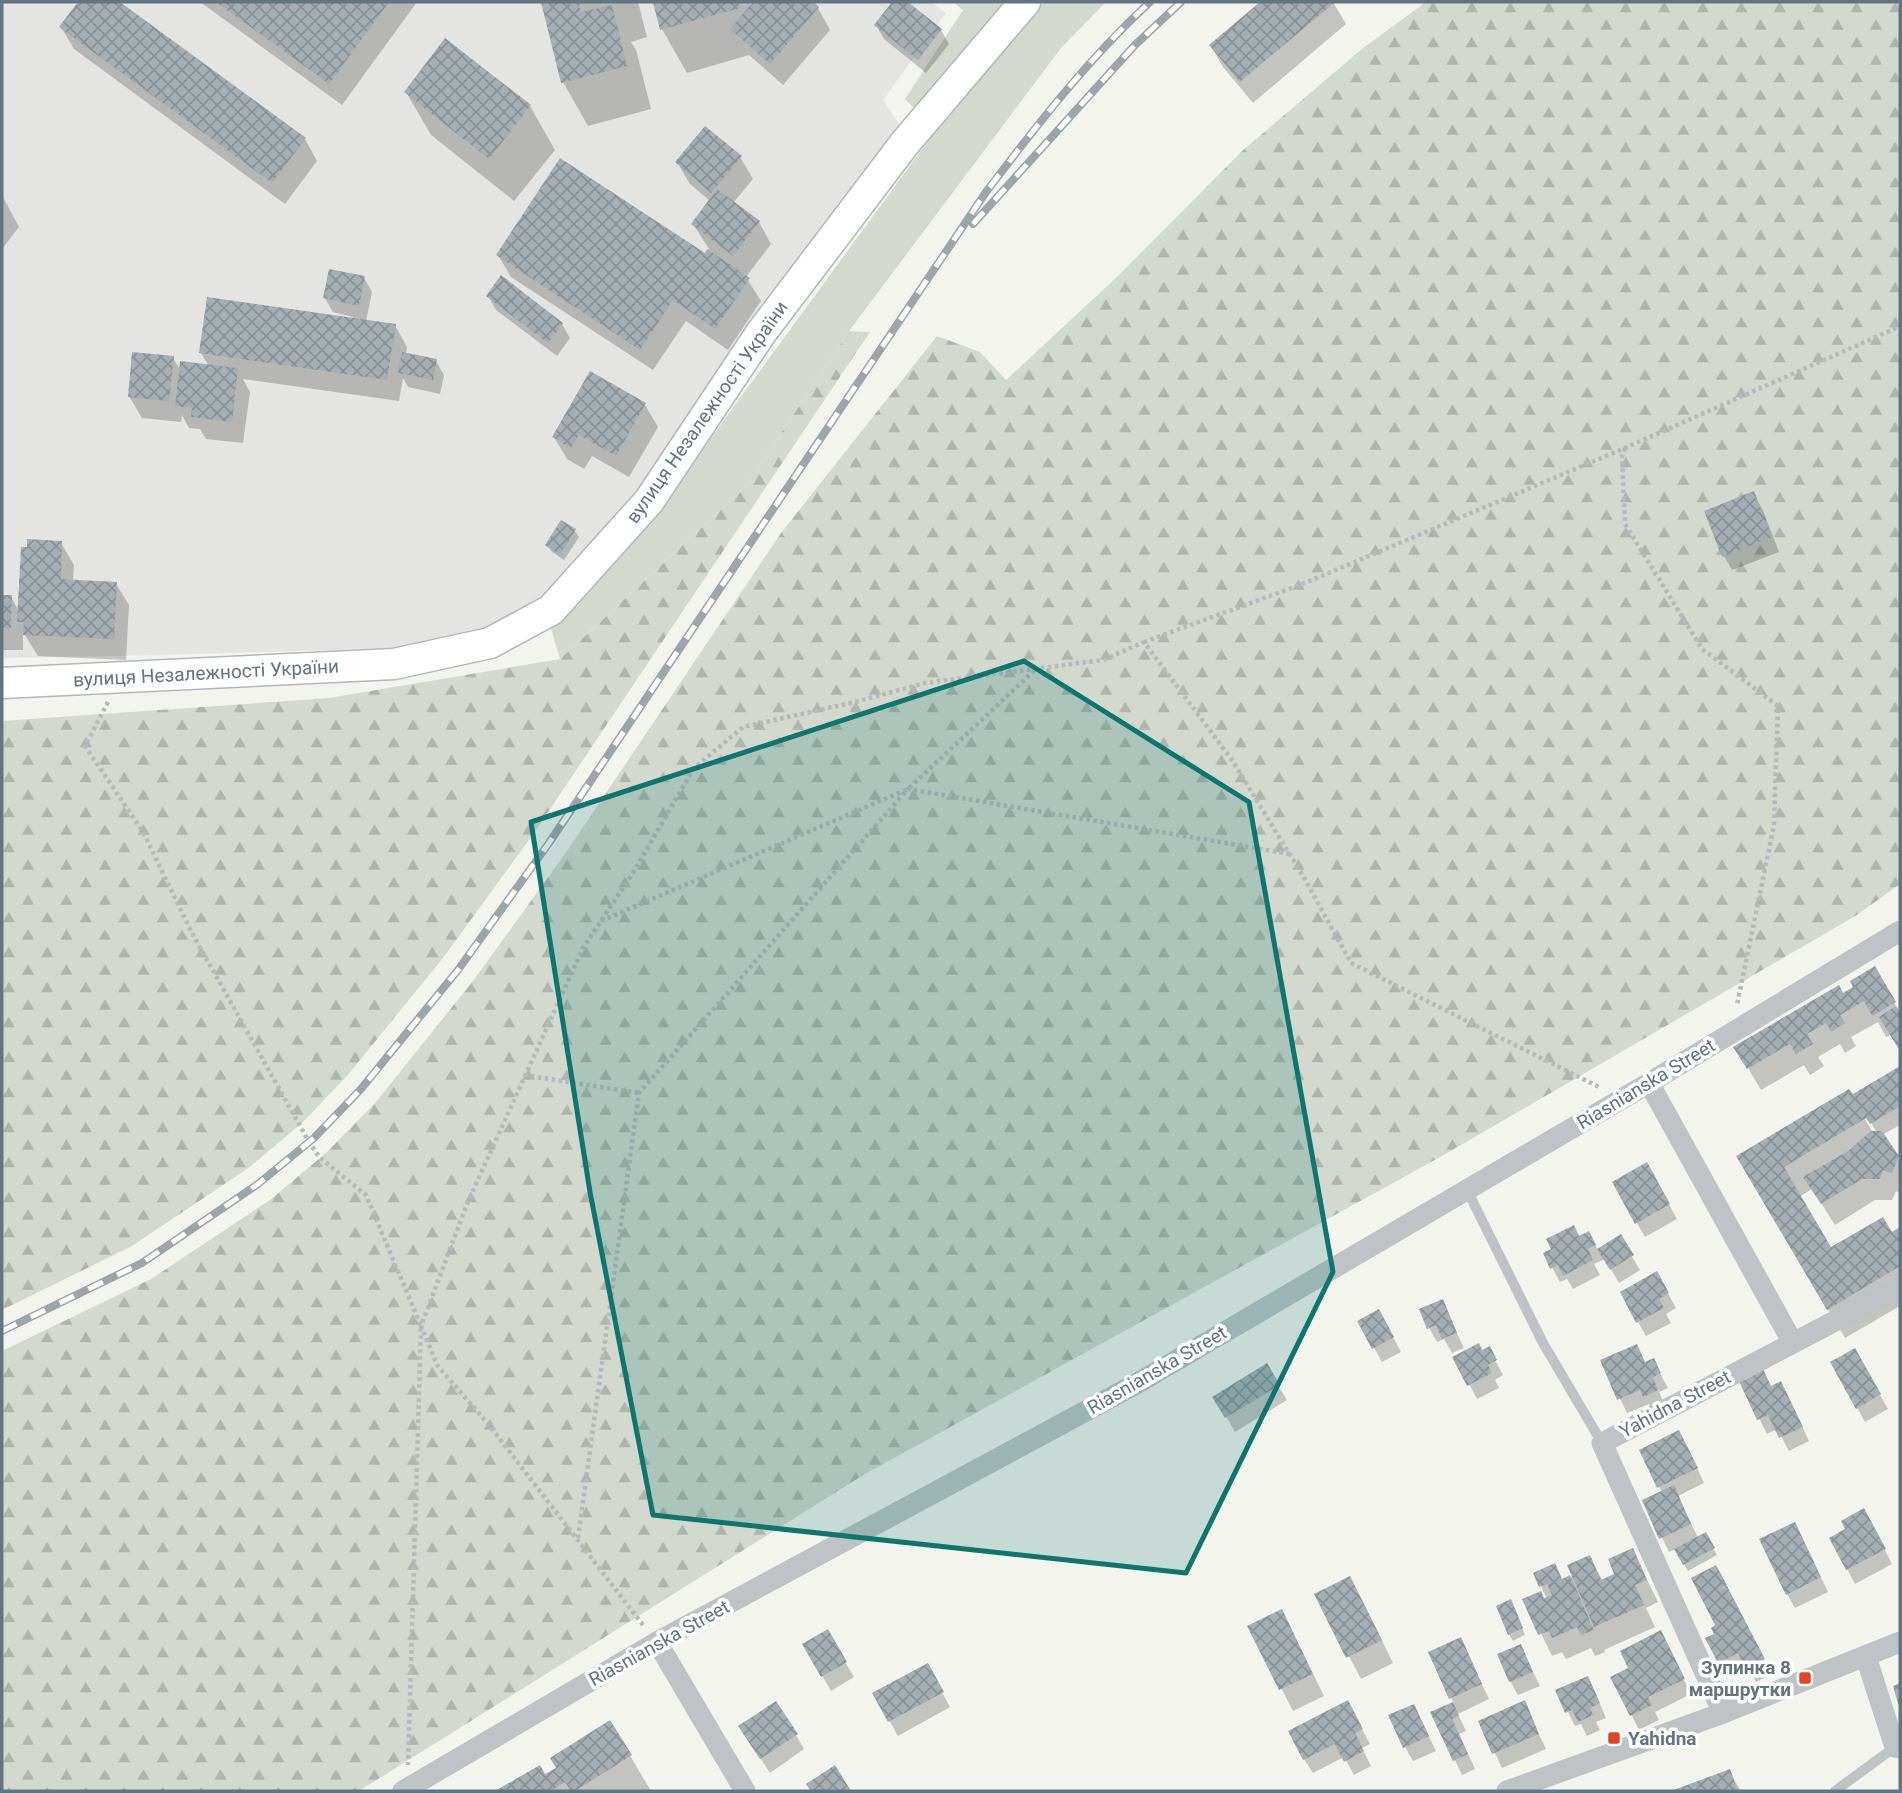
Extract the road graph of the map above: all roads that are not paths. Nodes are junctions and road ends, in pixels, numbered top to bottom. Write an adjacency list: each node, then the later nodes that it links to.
1 (1025, 2): 2 (main road, вулиця Незалежності України)
2 (2, 683)
3 (1900, 931): 4 (street, Riasnianska Street)
4 (1649, 1083): 5 (street, Riasnianska Street); 7 (street)
5 (1467, 1189): 8 (lane); 9 (street, Riasnianska Street)
6 (1900, 1287): 7 (street, Yahidna Street)
7 (1793, 1343): 8 (street, Yahidna Street)
8 (1602, 1443): 12 (street, Yahidna Street)
9 (657, 1642): 14 (street, Riasnianska Street); 15 (street)
10 (1900, 1642): 11 (street)
11 (1866, 1657): 12 (street); 13 (street)
12 (1723, 1713): 16 (street)
13 (1897, 1748): 17 (lane)
14 (405, 1790)
15 (745, 1791)
16 (1507, 1791)
17 (1835, 1791)

